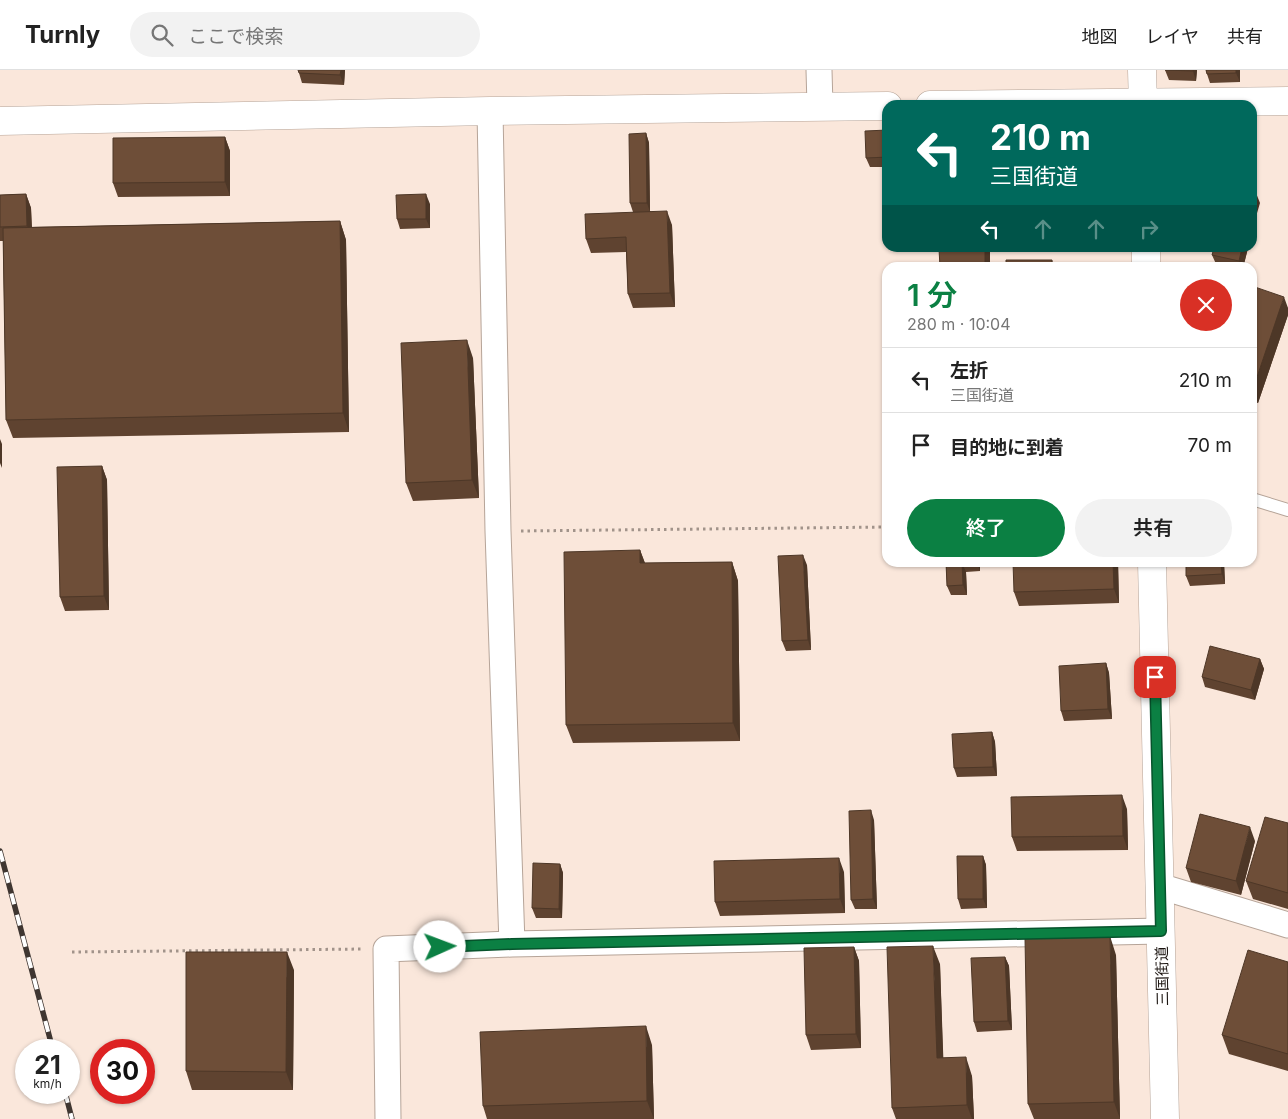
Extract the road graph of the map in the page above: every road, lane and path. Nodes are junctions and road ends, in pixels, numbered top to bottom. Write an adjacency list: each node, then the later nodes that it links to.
1 (820, 70): 6 (street)
2 (1142, 70): 3 (main road)
3 (1143, 100)
4 (1288, 101): 5 (main road)
5 (1257, 102)
6 (820, 106): 7 (main road); 8 (main road)
7 (882, 106)
8 (490, 111): 9 (main road); 13 (street)
9 (0, 121)
10 (1257, 501): 11 (lane)
11 (1288, 510)
12 (882, 527): 13 (path)
13 (498, 532): 18 (street)
14 (1152, 567): 15 (main road, 三国街道)
15 (1159, 886): 16 (street); 17 (main road, 三国街道)
16 (1288, 925)
17 (1161, 931): 18 (street); 22 (main road, 三国街道)
18 (512, 944): 19 (street)
19 (386, 949): 20 (path); 21 (street)
20 (72, 952)
21 (388, 1119)
22 (1165, 1119)

